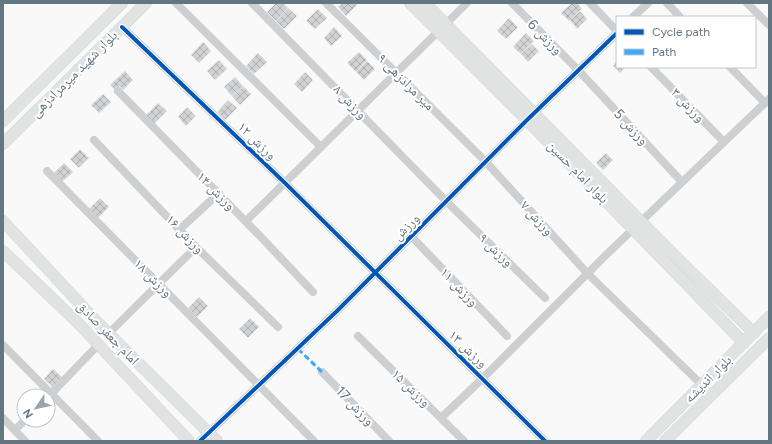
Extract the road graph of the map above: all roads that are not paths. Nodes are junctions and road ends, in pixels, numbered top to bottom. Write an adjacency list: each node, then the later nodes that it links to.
1 (122, 3): 29 (main road, بلوار شهید میرمرادزهی)
2 (146, 3): 17 (main road, بلوار شهید میرمرادزهی)
3 (176, 3): 33 (street)
4 (252, 3): 27 (street, ورزش ۸)
5 (326, 3): 24 (street, میر مرادزهی ۹)
6 (410, 3): 18 (main road, بلوار امام حسین)
7 (425, 3): 18 (main road, بلوار امام حسین)
8 (466, 3): 18 (street)
9 (512, 3): 23 (street, ورزش 6)
10 (590, 3): 19 (street)
11 (648, 3): 14 (street)
12 (667, 3): 15 (street)
13 (747, 3): 16 (street)
14 (634, 16)
15 (679, 16)
16 (769, 25)
17 (122, 27): 32 (main road, بلوار شهید میرمرادزهی); 37 (street, ورزش ۱۲)
18 (442, 28): 24 (street); 28 (main road, بلوار امام حسین)
19 (616, 31)
20 (616, 33): 23 (street, ورزش)
21 (652, 68): 31 (street, ورزش ۳)
22 (731, 68): 26 (street)
23 (579, 71): 28 (street, ورزش); 36 (street, ورزش 5)
24 (396, 72): 27 (street); 34 (street, میر مرادزهی ۹)
25 (118, 91): 38 (street, ورزش ۱۴)
26 (767, 101): 31 (street)
27 (358, 111): 33 (street); 39 (street, ورزش ۸)
28 (531, 117): 34 (street, ورزش); 42 (main road, بلوار امام حسین)
29 (3, 121)
30 (94, 140): 43 (street, ورزش ۱۶)
31 (724, 142): 36 (street)
32 (3, 144)
33 (321, 147): 37 (street)
34 (486, 162): 39 (street, ورزش); 48 (street, ورزش ۷)
35 (47, 171): 49 (street, ورزش ۱۸)
36 (682, 182): 42 (street)
37 (285, 183): 41 (street); 47 (street, ورزش ۱۲)
38 (219, 193): 41 (street, ورزش ۱۴); 43 (street)
39 (447, 202): 44 (street, ورزش); 51 (street, ورزش ۹)
40 (3, 221): 53 (main road, امام جعفر صادق)
41 (246, 221): 50 (street, ورزش ۱۴)
42 (637, 225): 48 (street); 57 (main road, بلوار امام حسین); 61 (main road, بلوار امام حسین)
43 (180, 229): 45 (street, ورزش ۱۶)
44 (412, 238): 47 (street, ورزش); 59 (street, ورزش ۱۱)
45 (196, 247): 49 (street); 55 (street, ورزش ۱۶)
46 (3, 251): 54 (main road, امام جعفر صادق)
47 (374, 273): 67 (street, ورزش ۱۳); 68 (street, ورزش)
48 (588, 274): 67 (street); 69 (street, ورزش ۷)
49 (159, 285): 56 (street); 68 (street, ورزش ۱۸)
50 (313, 292)
51 (545, 298)
52 (769, 317): 57 (main road, بلوار اندیشه)
53 (97, 322): 54 (main road); 56 (main road, امام جعفر صادق)
54 (79, 324): 63 (main road, امام جعفر صادق)
55 (278, 327)
56 (109, 333): 64 (main road, امام جعفر صادق)
57 (754, 333): 61 (main road, بلوار اندیشه)
58 (358, 336): 74 (street, ورزش ۱۵)
59 (507, 336)
60 (769, 338): 87 (main road, بلوار اندیشه)
61 (744, 343): 69 (main road, بلوار اندیشه)
62 (3, 344): 70 (street)
63 (98, 345): 65 (main road, امام جعفر صادق); 71 (street)
64 (130, 355): 65 (main road); 76 (main road, امام جعفر صادق)
65 (111, 358): 80 (main road, امام جعفر صادق)
66 (322, 372): 84 (street, ورزش 17)
67 (482, 379): 74 (street); 85 (street, ورزش ۱۳)
68 (260, 385): 76 (street, ورزش); 83 (street, ورزش ۱۸)
69 (702, 385): 86 (main road, بلوار اندیشه)
70 (44, 388)
71 (56, 389)
72 (56, 401): 79 (street)
73 (3, 418): 75 (street)
74 (441, 418): 77 (street, ورزش ۱۵)
75 (15, 430): 78 (street)
76 (208, 433): 81 (street, ورزش); 82 (main road, امام جعفر صادق)
77 (462, 440)
78 (25, 441)
79 (98, 441)
80 (189, 441)
81 (200, 441)
82 (216, 441)
83 (314, 441)
84 (389, 441)
85 (545, 441)
86 (646, 441)
87 (665, 441)

